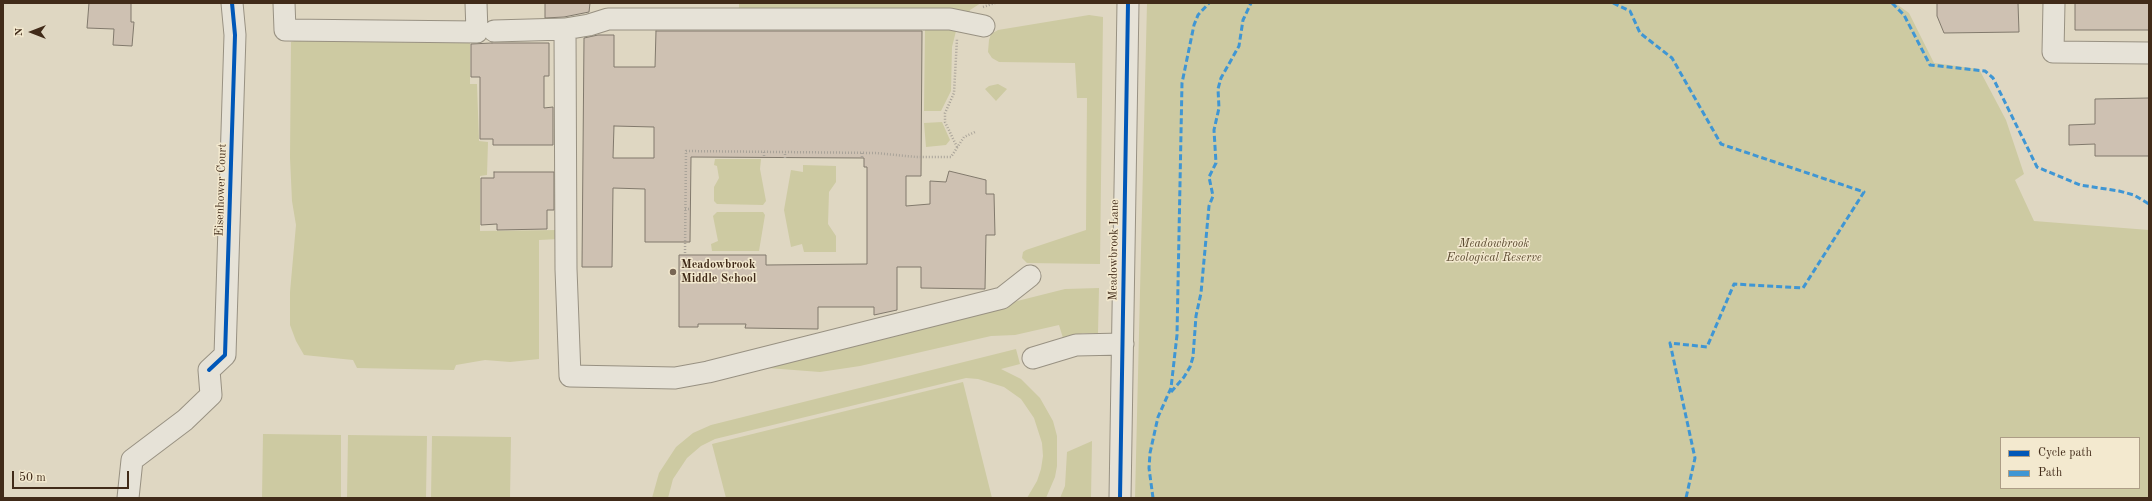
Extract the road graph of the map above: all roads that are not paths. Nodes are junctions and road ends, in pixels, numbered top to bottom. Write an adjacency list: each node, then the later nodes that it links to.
1 (232, 3): 13 (street, Eisenhower Court)
2 (284, 3): 3 (street)
3 (476, 3)
4 (1128, 3): 11 (street, Meadowbrook Lane)
5 (2054, 3): 9 (street)
6 (984, 26): 7 (street)
7 (565, 29): 8 (street); 10 (street)
8 (494, 31)
9 (2149, 52)
10 (1030, 276)
11 (1123, 344): 12 (street); 14 (street, Meadowbrook Lane)
12 (1032, 358)
13 (128, 498)
14 (1120, 498)

